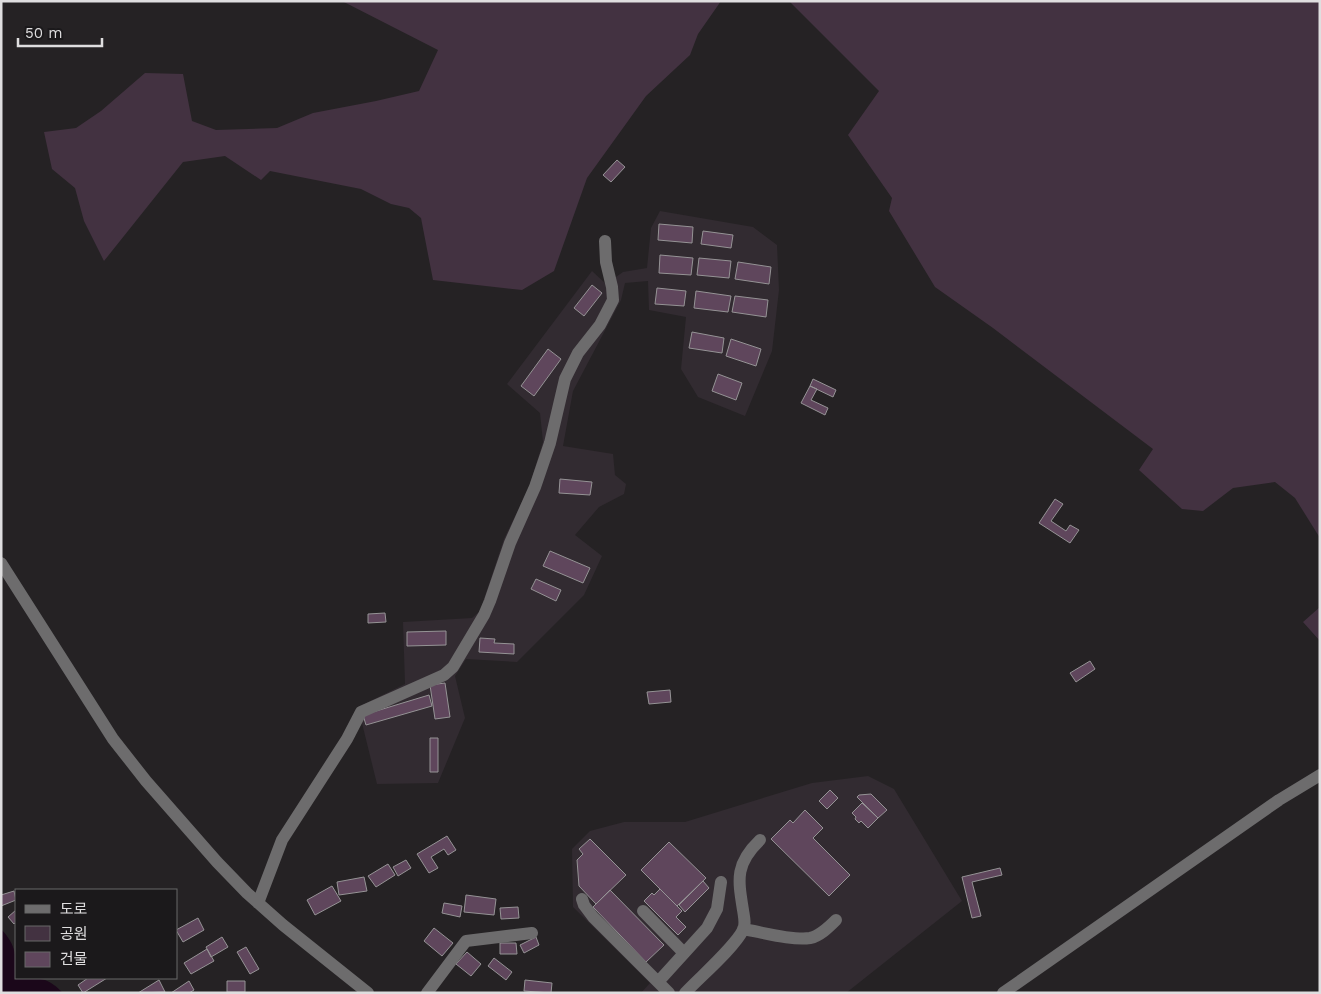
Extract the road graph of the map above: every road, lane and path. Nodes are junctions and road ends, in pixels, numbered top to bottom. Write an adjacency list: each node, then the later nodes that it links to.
1 (605, 241): 7 (street)
2 (1, 563): 7 (street)
3 (1320, 775): 18 (street)
4 (760, 840): 10 (street)
5 (721, 882): 12 (street)
6 (582, 899): 13 (street)
7 (258, 903): 14 (street)
8 (643, 911): 12 (street)
9 (836, 920): 10 (street)
10 (743, 929): 17 (street)
11 (532, 933): 15 (street)
12 (684, 953): 13 (street)
13 (658, 982): 16 (street)
14 (368, 993)
15 (427, 993)
16 (669, 993)
17 (686, 993)
18 (1003, 993)

